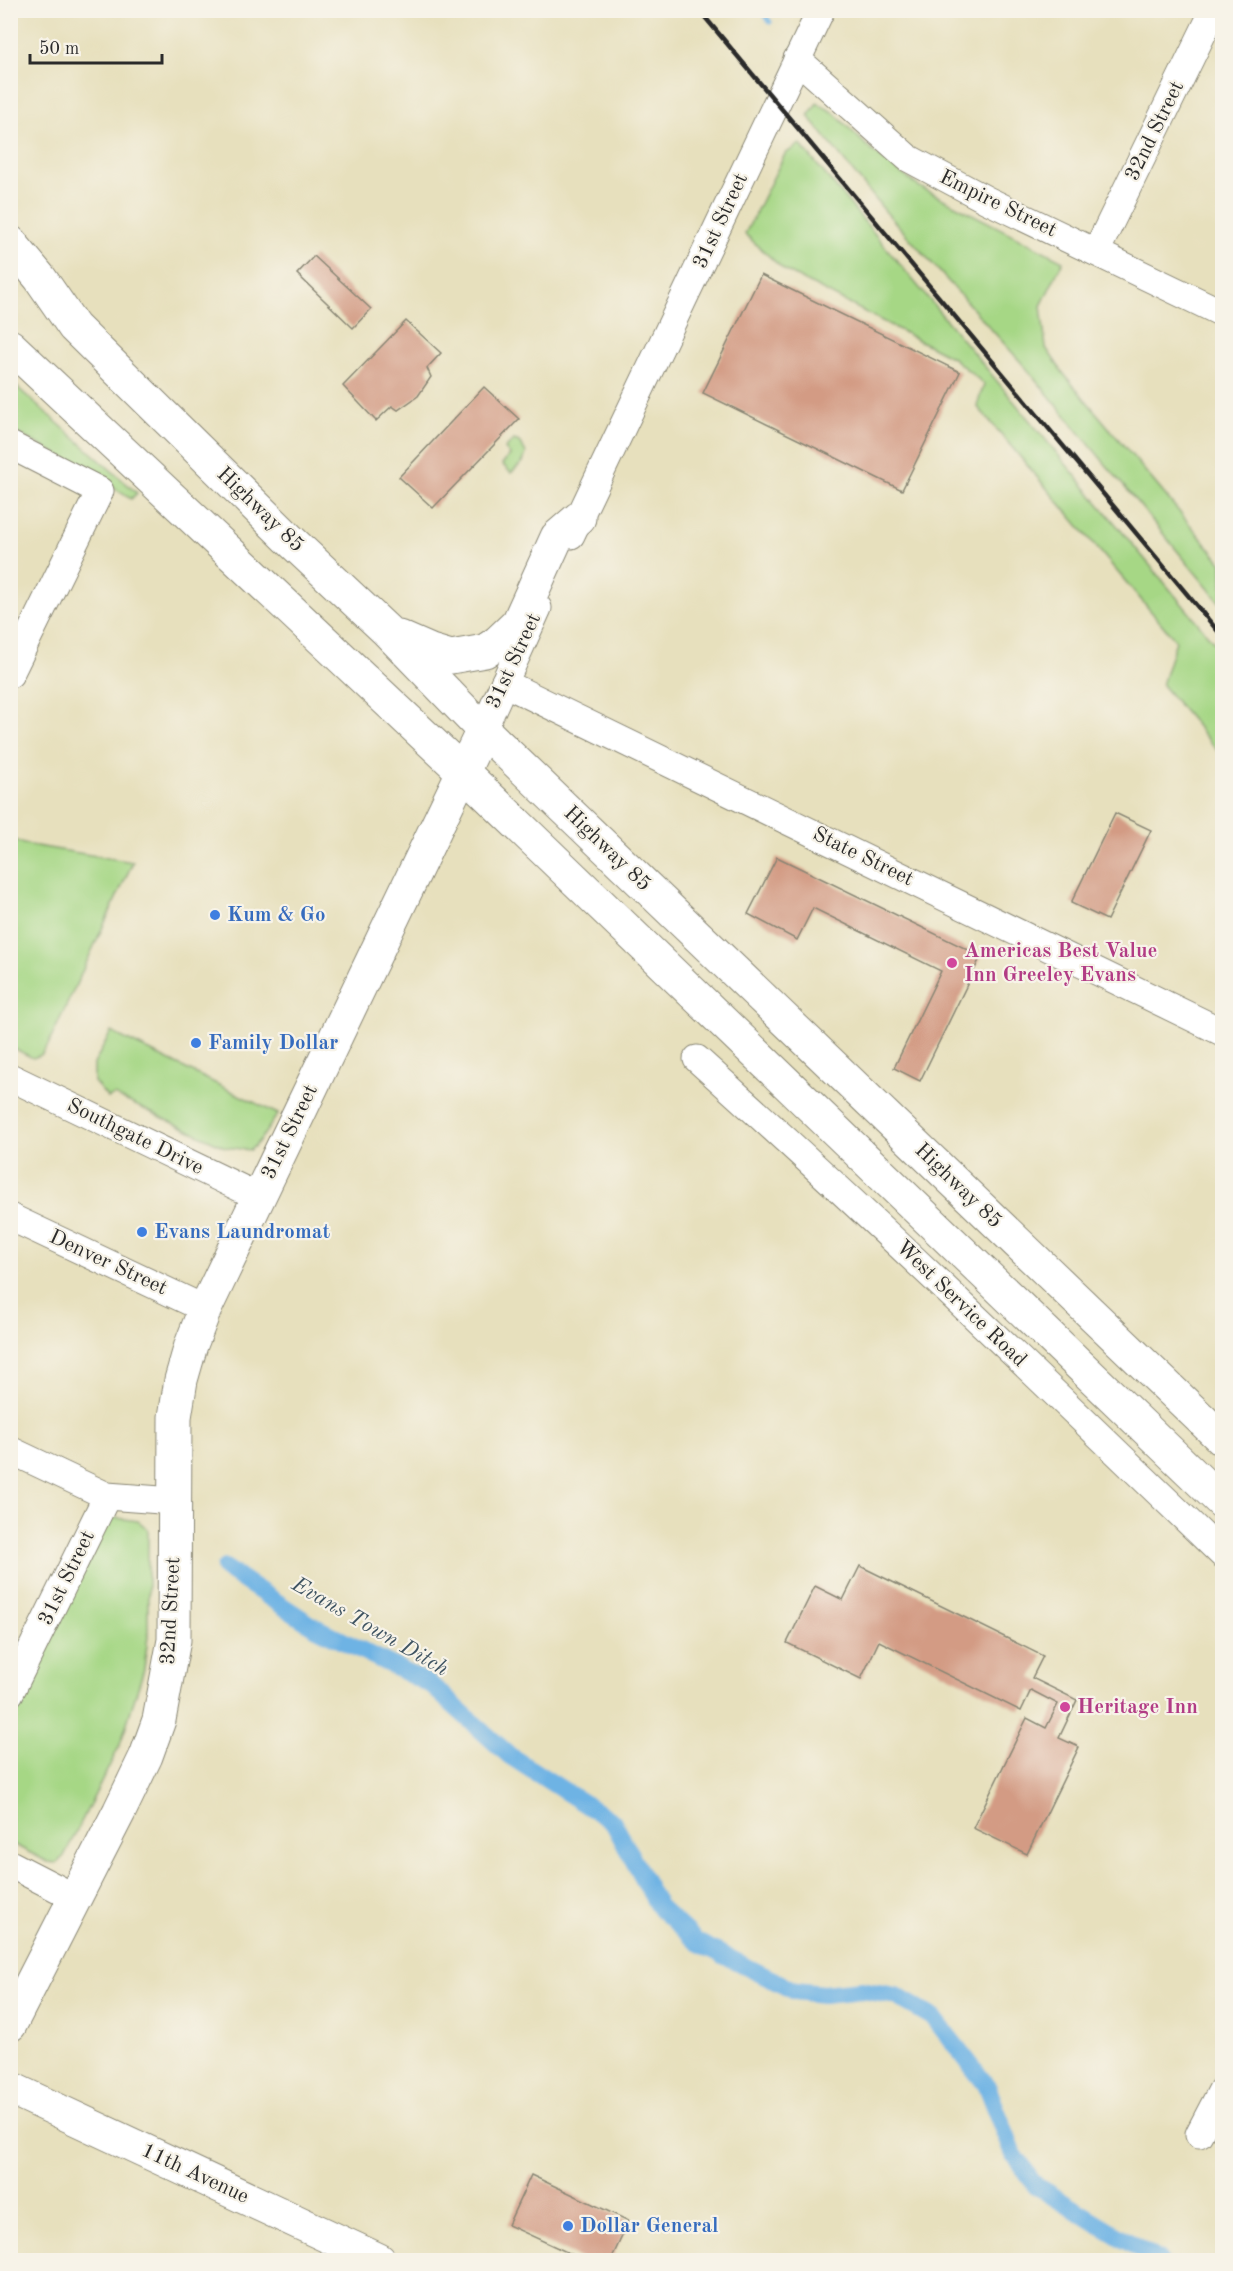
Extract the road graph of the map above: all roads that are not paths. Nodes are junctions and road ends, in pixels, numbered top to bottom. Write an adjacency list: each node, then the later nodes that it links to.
1 (821, 10): 3 (street, 31st Street)
2 (1215, 10): 5 (street, 32nd Street)
3 (797, 59): 5 (street, Empire Street); 11 (street, 31st Street)
4 (10, 242): 8 (main road, Highway 85)
5 (1096, 252): 7 (street, Empire Street)
6 (10, 266): 8 (main road)
7 (1222, 313)
8 (74, 327): 12 (main road, Highway 85)
9 (10, 346): 16 (main road, Highway 85)
10 (10, 445): 13 (street)
11 (579, 518): 12 (main road); 14 (street, 31st Street)
12 (387, 631): 15 (main road, Highway 85)
13 (10, 674)
14 (504, 683): 15 (street, 31st Street); 17 (street, State Street)
15 (483, 730): 16 (main road, 31st Street); 23 (main road, Highway 85)
16 (462, 771): 20 (main road, 31st Street); 27 (main road, Highway 85)
17 (1222, 1032)
18 (697, 1059): 28 (street, West Service Road)
19 (10, 1077): 20 (street, Southgate Drive)
20 (259, 1197): 22 (main road, 31st Street)
21 (10, 1217): 22 (street, Denver Street)
22 (205, 1309): 26 (main road, 32nd Street)
23 (1222, 1439)
24 (10, 1450): 25 (street)
25 (107, 1496): 26 (street); 29 (street, 31st Street)
26 (174, 1501): 31 (main road, 32nd Street)
27 (1222, 1502)
28 (1222, 1554)
29 (10, 1693)
30 (10, 1864): 31 (street)
31 (76, 1898): 32 (main road, 32nd Street)
32 (10, 2025)
33 (10, 2088): 36 (main road, 11th Avenue)
34 (1222, 2090): 35 (street)
35 (1199, 2134)
36 (379, 2260)

